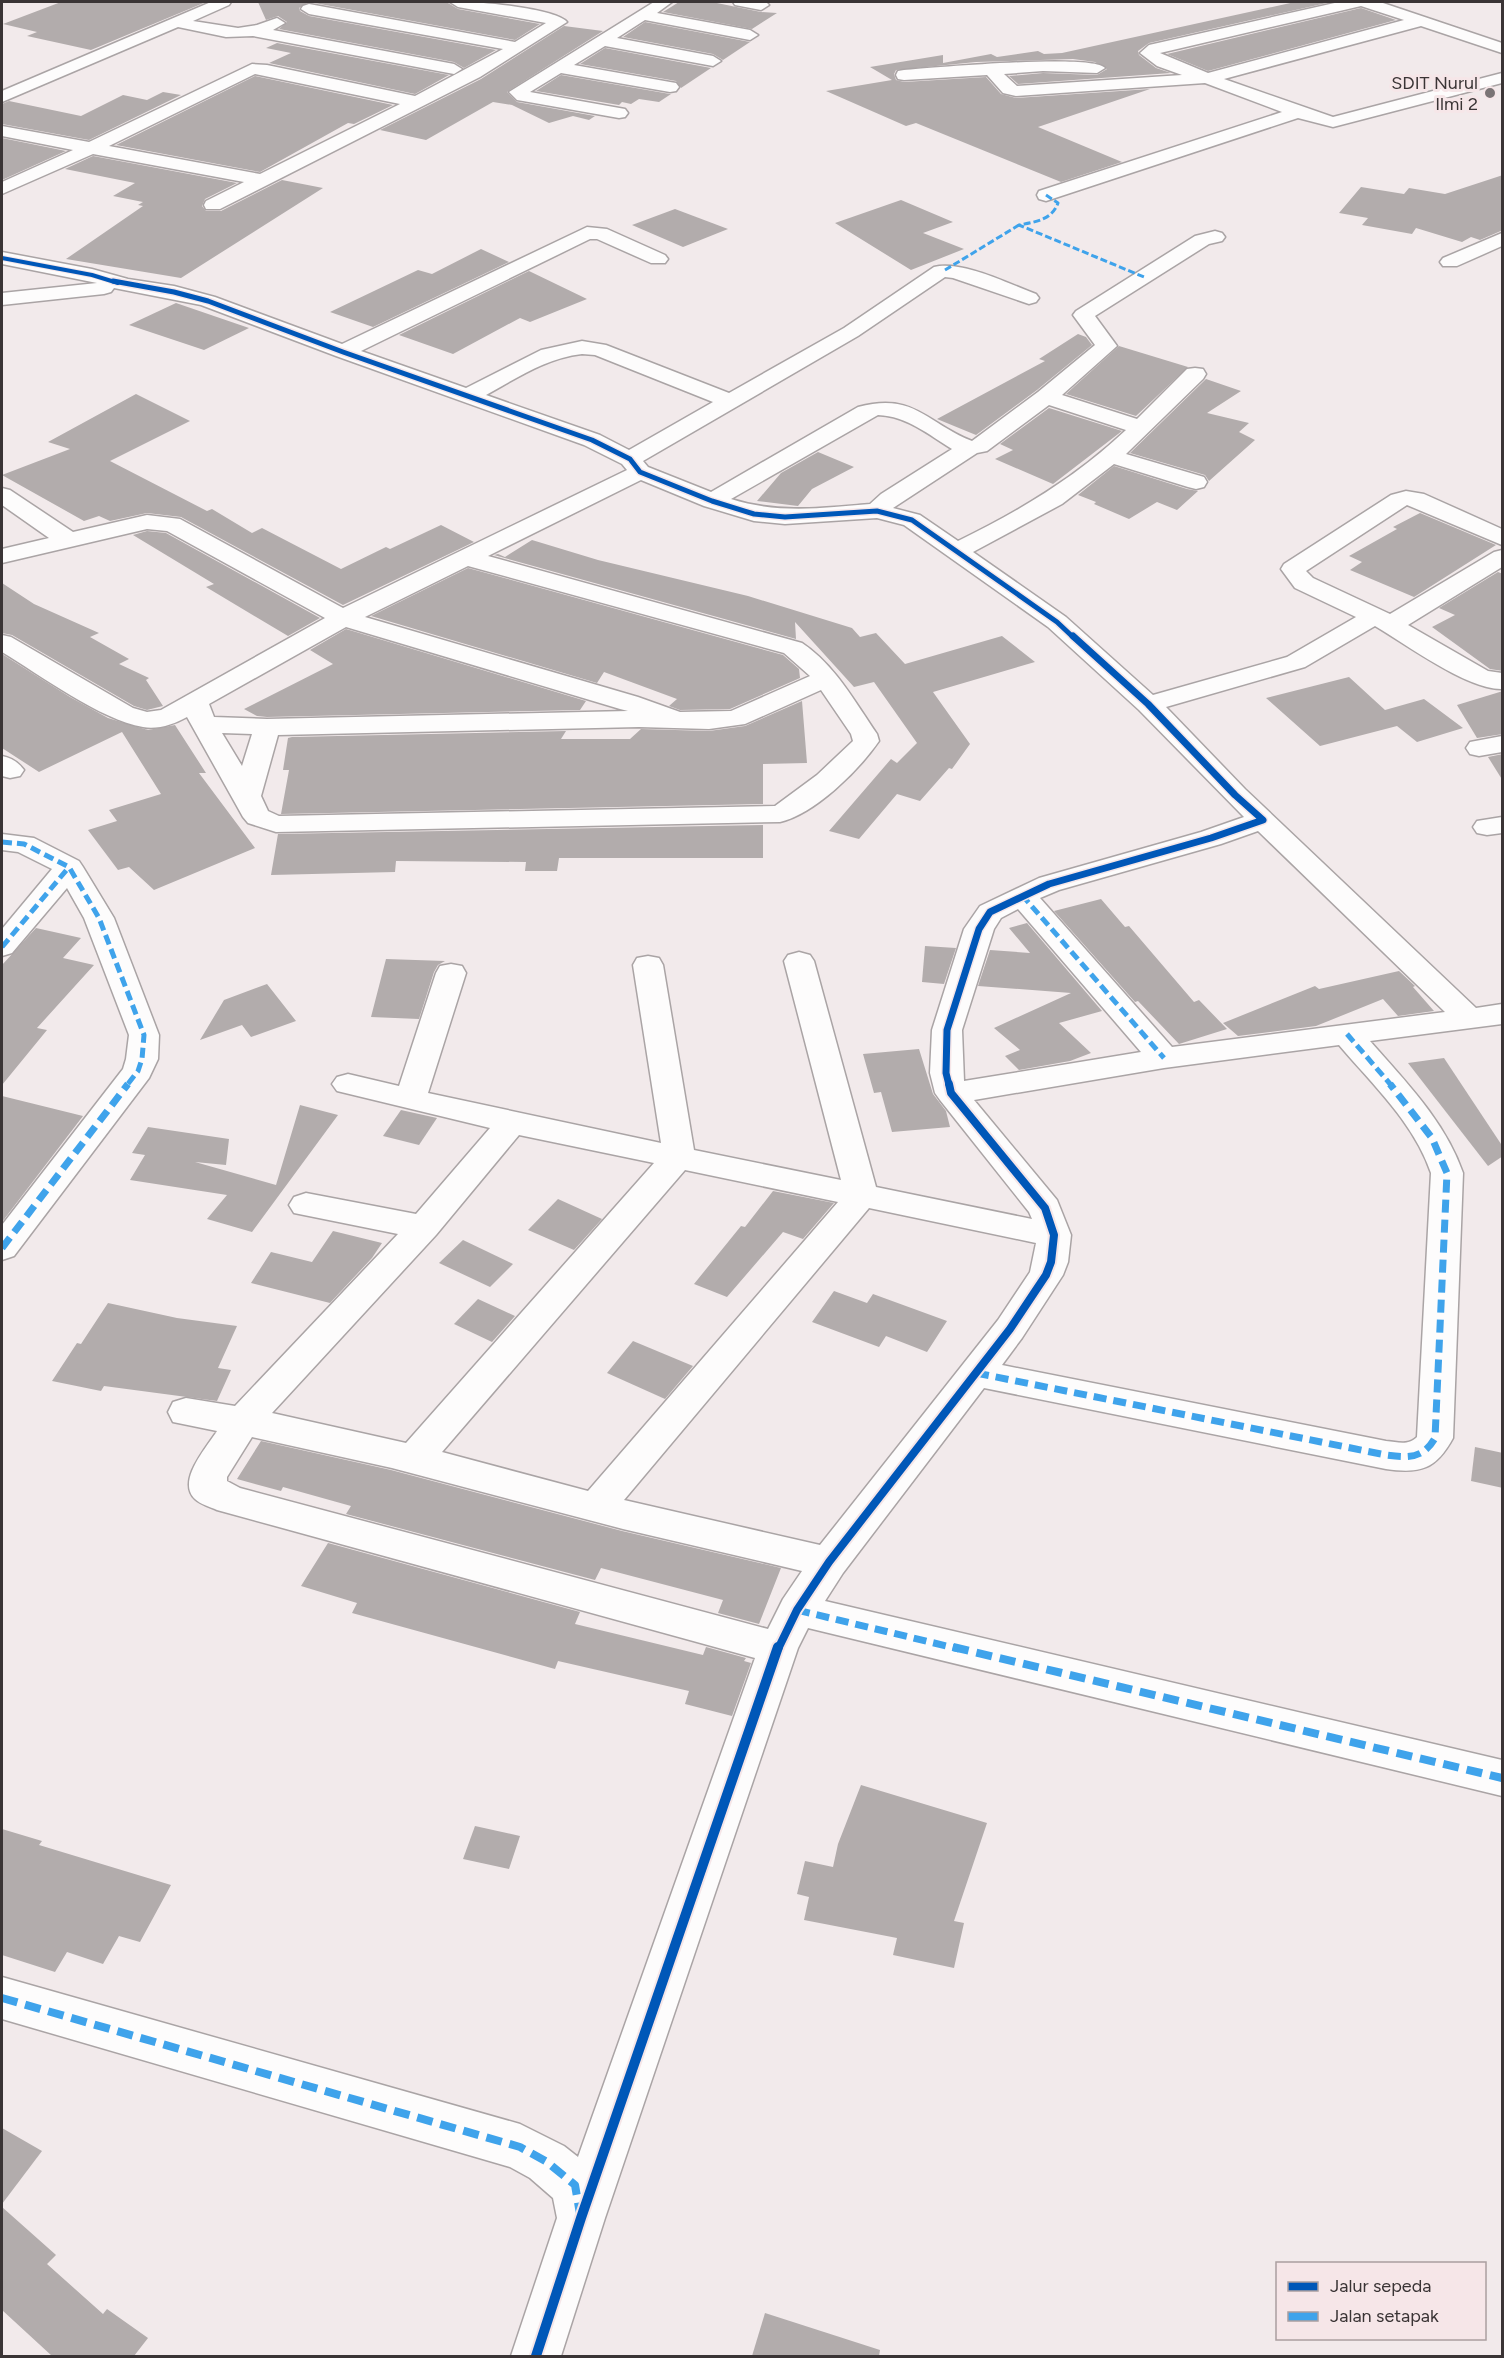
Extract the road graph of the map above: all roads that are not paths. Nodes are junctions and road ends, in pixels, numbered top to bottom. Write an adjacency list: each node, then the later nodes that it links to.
1 (223, 2): 13 (street)
2 (458, 2): 29 (street)
3 (664, 2): 11 (street)
4 (741, 2): 8 (street)
5 (1357, 2): 20 (street)
6 (1366, 2): 10 (street)
7 (1423, 4): 10 (street)
8 (761, 5)
9 (304, 10): 14 (street); 17 (street)
10 (1396, 12): 12 (street)
11 (642, 15): 15 (street); 16 (street)
12 (1420, 21): 18 (street); 25 (street)
13 (175, 22): 14 (street); 28 (street)
14 (258, 32): 22 (street)
15 (750, 35)
16 (601, 40): 19 (street); 21 (street)
17 (509, 45)
18 (1503, 48)
19 (713, 61)
20 (1163, 62): 23 (street); 25 (street)
21 (558, 67): 27 (street); 31 (street)
22 (453, 69)
23 (991, 69): 24 (street); 25 (street)
24 (904, 75)
25 (1207, 78): 30 (street)
26 (1503, 78): 30 (street)
27 (670, 87)
28 (2, 97)
29 (417, 102): 33 (street); 34 (street)
30 (1298, 112): 36 (street)
31 (619, 113)
32 (2, 131): 33 (street)
33 (94, 147): 34 (street); 35 (street)
34 (261, 180): 37 (street)
35 (2, 189)
36 (1046, 195)
37 (213, 205)
38 (1215, 237): 49 (street)
39 (1503, 239): 42 (street)
40 (2, 258): 43 (street)
41 (658, 259): 46 (street)
42 (1450, 262)
43 (139, 287): 45 (street); 46 (street)
44 (1029, 298): 50 (street)
45 (2, 299)
46 (343, 352): 48 (street)
47 (1194, 374): 51 (street)
48 (468, 396): 50 (street); 54 (street)
49 (1046, 397): 51 (street); 52 (street)
50 (731, 402): 54 (street)
51 (1140, 428): 53 (street)
52 (970, 448): 57 (street); 58 (street)
53 (1110, 456): 55 (street); 61 (street)
54 (635, 465): 57 (street); 63 (street)
55 (1196, 482)
56 (2, 495): 60 (street)
57 (712, 501): 58 (street)
58 (877, 511): 61 (street)
59 (1503, 538): 66 (street)
60 (67, 539): 62 (street); 65 (street)
61 (957, 551): 70 (street)
62 (2, 556)
63 (464, 557): 65 (street); 68 (street)
64 (1503, 557): 66 (street)
65 (343, 618): 71 (street); 72 (street)
66 (1382, 621): 69 (street); 70 (street)
67 (2, 642): 71 (street)
68 (825, 679): 72 (street); 74 (street)
69 (1503, 681)
70 (1148, 704): 75 (street)
71 (199, 713): 73 (street); 74 (street)
72 (677, 720): 73 (street)
73 (267, 727): 74 (street)
74 (248, 796)
75 (1263, 820): 78 (street); 84 (street)
76 (2, 842): 77 (street)
77 (69, 867): 79 (street); 96 (street)
78 (1022, 895): 86 (street); 88 (street)
79 (2, 947)
80 (799, 961): 92 (street)
81 (648, 965): 91 (street)
82 (451, 972): 89 (street)
83 (1503, 1014): 84 (street)
84 (1469, 1018): 85 (street)
85 (1347, 1034): 86 (street); 97 (street)
86 (1164, 1058): 88 (street)
87 (348, 1084): 89 (street)
88 (951, 1093): 95 (street)
89 (410, 1099): 90 (street)
90 (512, 1123): 91 (street); 94 (street)
91 (679, 1156): 92 (street); 100 (street)
92 (862, 1195): 95 (street); 101 (street)
93 (306, 1205): 94 (street)
94 (424, 1227): 99 (street)
95 (1054, 1235): 97 (street)
96 (2, 1248)
97 (976, 1373): 102 (street)
98 (186, 1412): 99 (street)
99 (244, 1420): 100 (street); 104 (street)
100 (414, 1459): 101 (street)
101 (596, 1507): 102 (street)
102 (830, 1562): 103 (street)
103 (797, 1610): 104 (street); 105 (street)
104 (778, 1648): 107 (street)
105 (1503, 1778)
106 (2, 1998): 107 (street)
107 (580, 2218): 108 (street)
108 (536, 2356)

